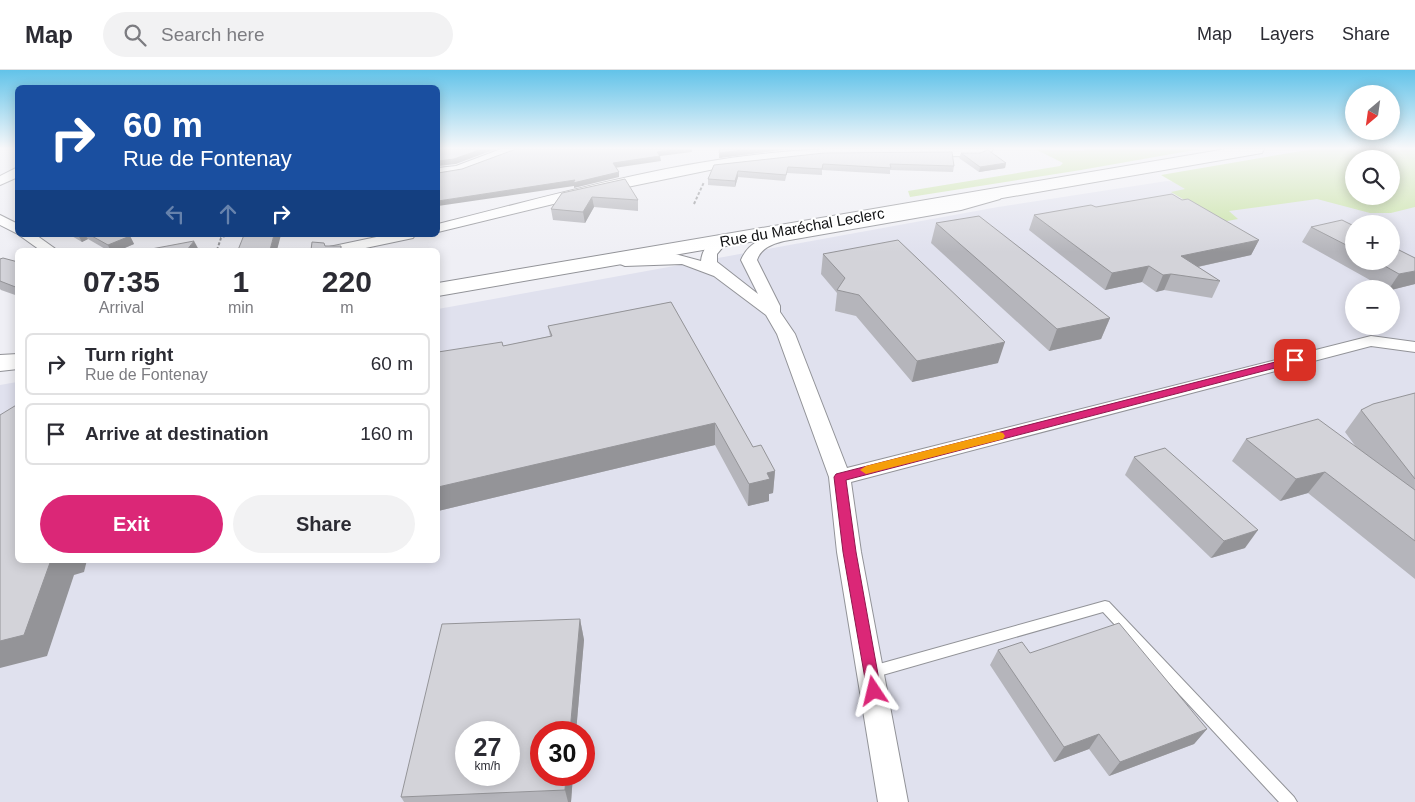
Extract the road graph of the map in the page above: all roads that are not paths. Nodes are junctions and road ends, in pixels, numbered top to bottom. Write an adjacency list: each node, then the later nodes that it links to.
1 (629, 183): 6 (street)
2 (1054, 183): 3 (main road, Rue du Maréchal Leclerc)
3 (1020, 189): 9 (main road, Rue du Maréchal Leclerc); 15 (street)
4 (0, 218): 5 (street)
5 (15, 228)
6 (440, 228)
7 (29, 237): 10 (street)
8 (398, 237): 11 (street)
9 (720, 242): 12 (main road, Rue du Maréchal Leclerc); 13 (street)
10 (47, 248)
11 (344, 248)
12 (610, 261): 13 (street); 14 (main road, Rue du Maréchal Leclerc)
13 (719, 272): 15 (street)
14 (440, 290)
15 (772, 312): 19 (street)
16 (1415, 347): 19 (street)
17 (15, 361): 18 (main road)
18 (0, 364)
19 (840, 477): 20 (street)
20 (870, 672): 21 (street); 22 (lane)
21 (893, 802)
22 (1290, 802)

